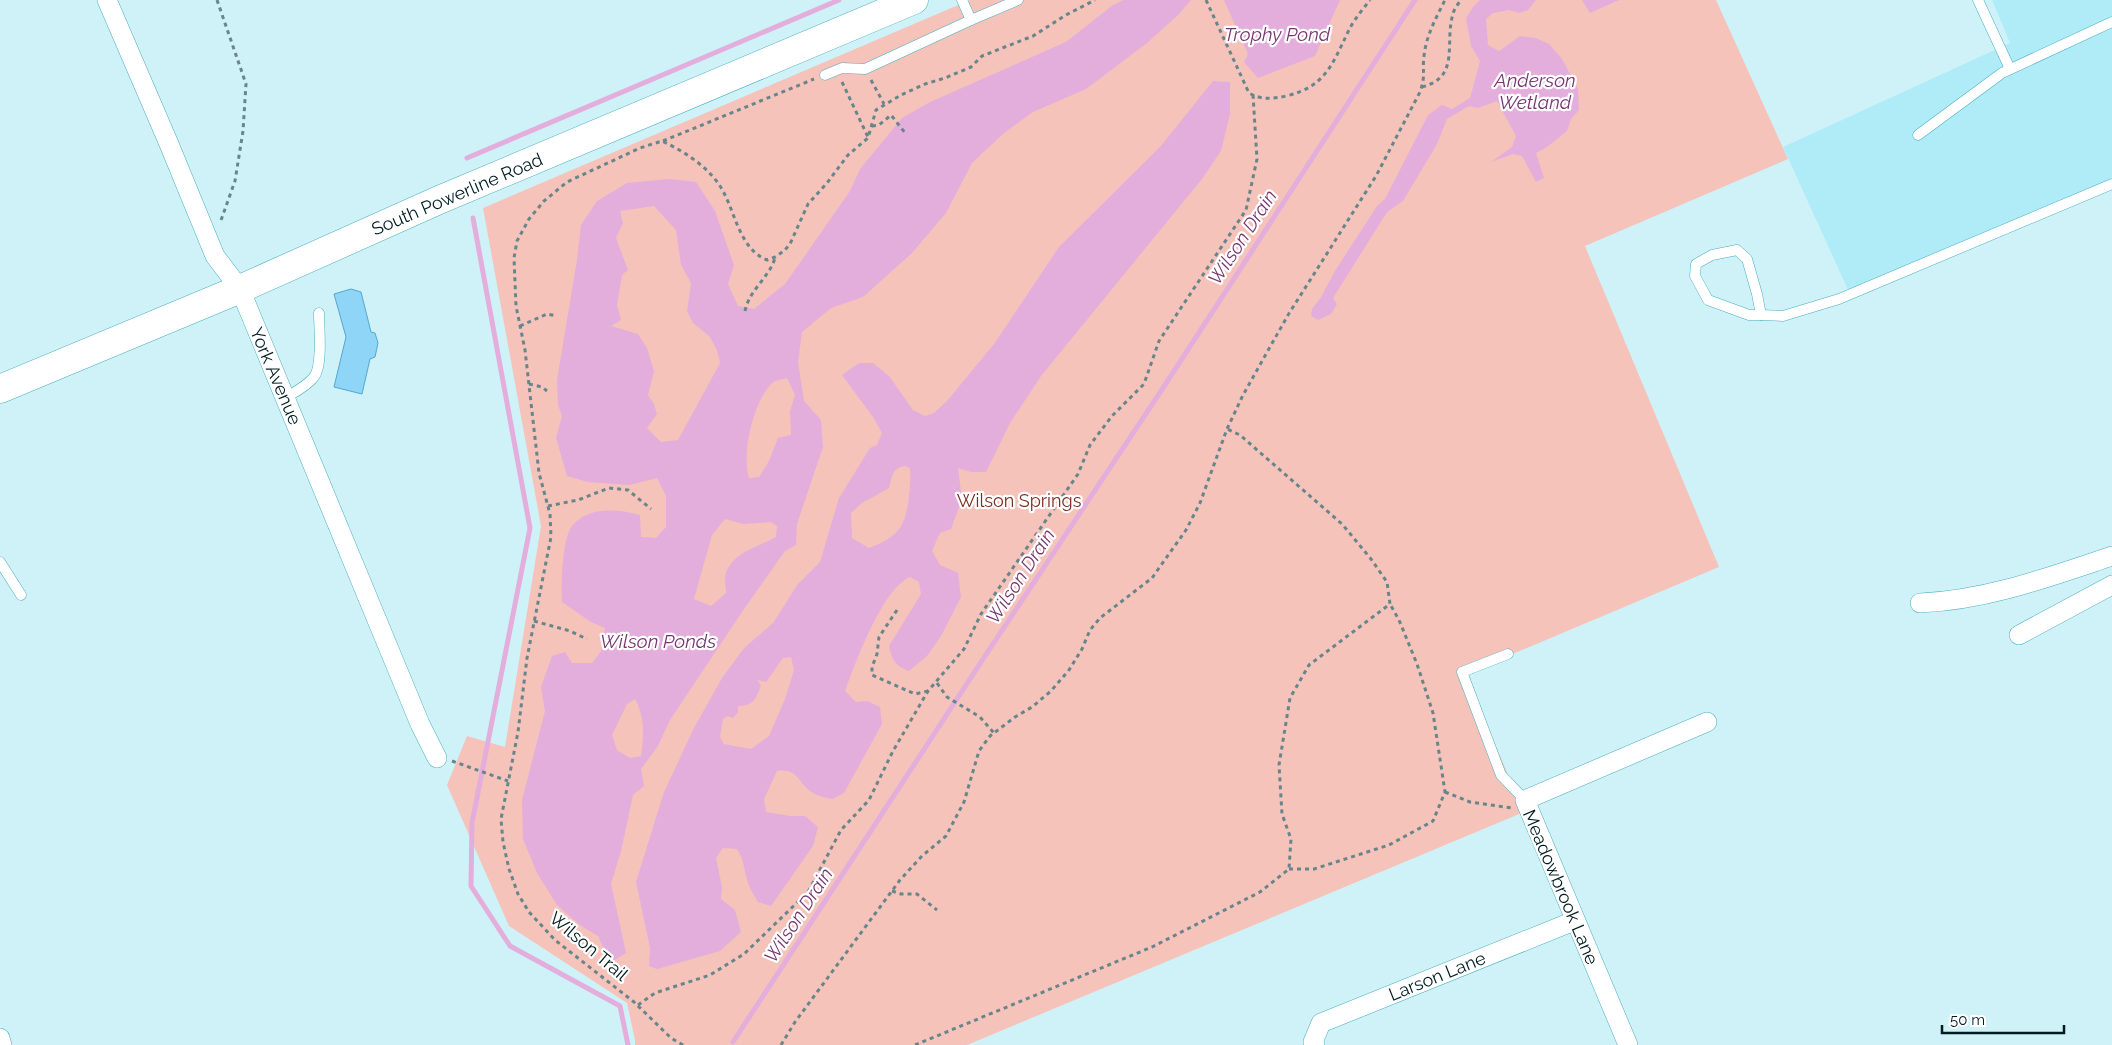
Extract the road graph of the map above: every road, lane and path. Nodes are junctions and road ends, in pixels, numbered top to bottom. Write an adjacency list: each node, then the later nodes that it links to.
1 (107, 0): 28 (street, York Avenue)
2 (217, 0): 26 (path)
3 (914, 0): 28 (street, South Powerline Road)
4 (962, 0): 12 (lane)
5 (1018, 0): 12 (lane)
6 (1095, 0): 19 (path)
7 (1206, 0): 18 (path)
8 (1370, 0): 18 (path)
9 (1445, 0): 17 (path)
10 (1461, 0): 17 (path)
11 (1978, 0): 14 (lane)
12 (971, 20): 15 (lane)
13 (2112, 22): 14 (lane)
14 (2010, 69): 22 (lane)
15 (865, 70): 16 (lane); 19 (path)
16 (824, 74): 23 (path); 24 (path, Wilson Trail)
17 (1422, 87): 38 (path)
18 (1253, 95): 52 (path)
19 (884, 104): 20 (path)
20 (872, 126): 21 (path); 23 (path)
21 (906, 134)
22 (1918, 135)
23 (868, 138): 27 (path)
24 (662, 141): 27 (path); 33 (path, Wilson Trail)
25 (2112, 184): 31 (lane)
26 (218, 231)
27 (775, 257): 29 (path)
28 (240, 288): 35 (street, South Powerline Road); 37 (street, York Avenue)
29 (745, 311)
30 (319, 313): 37 (lane)
31 (1761, 315): 31 (lane)
32 (557, 316): 33 (path)
33 (520, 326): 34 (path, Wilson Trail)
34 (529, 384): 36 (path); 39 (path, Wilson Trail)
35 (0, 389)
36 (547, 391)
37 (285, 398): 56 (street, York Avenue)
38 (1227, 429): 46 (path); 55 (path)
39 (548, 506): 40 (path); 48 (path, Wilson Trail)
40 (651, 509)
41 (2112, 556): 45 (street)
42 (0, 562): 44 (lane)
43 (2112, 585): 49 (street)
44 (21, 595)
45 (1920, 603)
46 (1390, 604): 59 (path); 61 (path)
47 (897, 610): 53 (path)
48 (534, 621): 50 (path); 58 (path, Wilson Trail)
49 (2019, 635)
50 (587, 639)
51 (1508, 654): 60 (lane)
52 (937, 683): 53 (path); 55 (path)
53 (928, 691): 65 (path)
54 (1707, 722): 60 (street, Meadowbrook Lane)
55 (994, 733): 62 (path)
56 (437, 758)
57 (461, 763): 58 (path)
58 (508, 781): 65 (path, Wilson Trail)
59 (1445, 792): 60 (path); 61 (path)
60 (1527, 806): 64 (street, Meadowbrook Lane)
61 (1289, 869): 70 (path)
62 (892, 891): 63 (path); 69 (path)
63 (937, 910)
64 (1574, 921): 71 (street, Larson Lane); 72 (street, Meadowbrook Lane)
65 (638, 1005): 68 (path, Wilson Trail)
66 (0, 1038): 67 (street)
67 (2, 1045)
68 (683, 1045)
69 (781, 1045)
70 (915, 1045)
71 (1315, 1045)
72 (1628, 1045)

